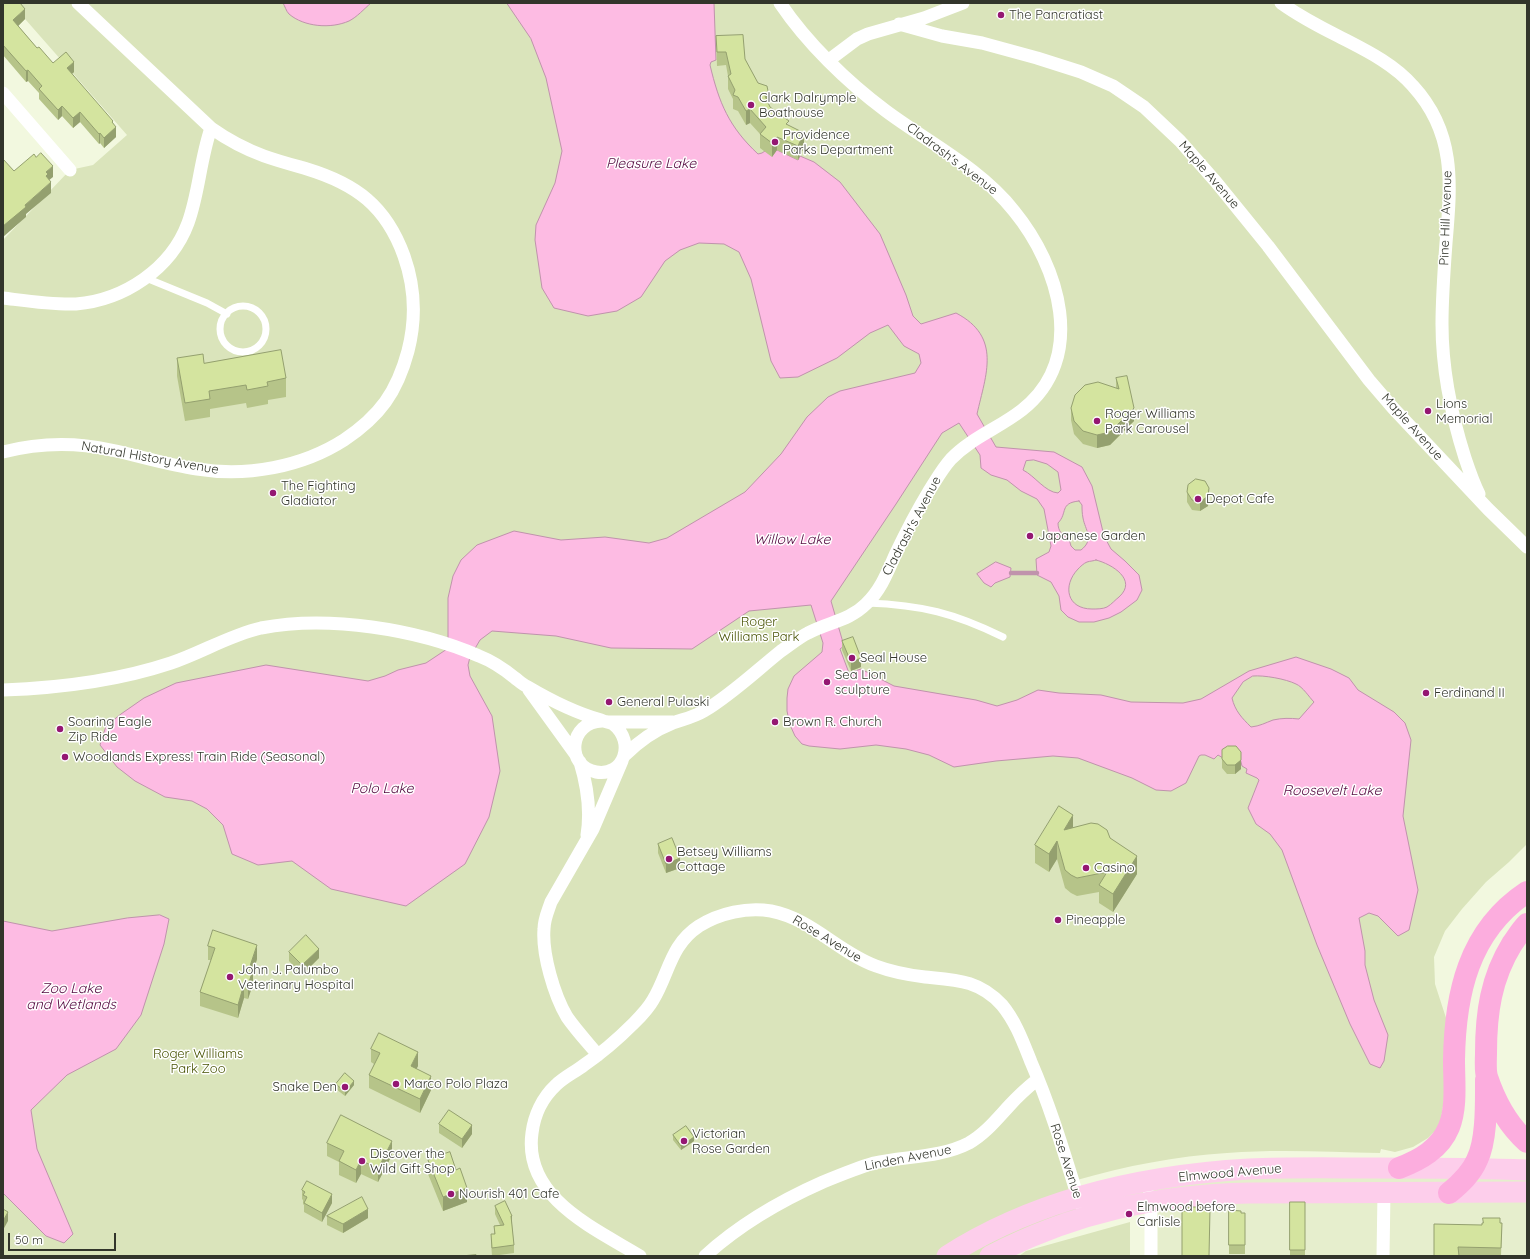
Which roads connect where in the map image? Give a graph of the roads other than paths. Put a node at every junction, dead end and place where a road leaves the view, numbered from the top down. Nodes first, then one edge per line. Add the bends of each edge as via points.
1 (78, 3) edge
2 (780, 3) edge
3 (963, 3) edge
4 (1281, 3) edge
5 (899, 24) junction
6 (829, 60) junction
7 (3, 93) edge
8 (211, 128) junction
9 (70, 170) dead end
10 (146, 278) junction
11 (3, 298) edge
12 (226, 314) junction
13 (3, 452) edge
14 (1488, 509) junction
15 (1527, 547) edge
16 (867, 603) junction
17 (1003, 638) dead end
18 (526, 687) junction
19 (3, 690) edge
20 (605, 721) junction
21 (675, 722) junction
22 (623, 758) junction
23 (578, 759) junction
24 (585, 844) junction
25 (1527, 892) edge
26 (1527, 924) edge
27 (598, 1055) junction
28 (1486, 1076) junction
29 (1038, 1079) junction
30 (1527, 1142) edge
31 (1399, 1168) junction
32 (1472, 1169) junction
33 (1527, 1170) edge
34 (1148, 1191) junction
35 (1527, 1192) edge
36 (1384, 1193) junction
37 (1448, 1193) junction
38 (1081, 1207) junction
39 (640, 1256) edge
40 (705, 1256) edge
41 (947, 1256) edge
42 (990, 1256) edge
43 (1151, 1256) edge
44 (1383, 1256) edge

1 - 8 street, Natural History Avenue
2 - 6 street, Cladrash's Avenue via 800,31
3 - 5 street via 924,18
4 - 14 street, Pine Hill Avenue via 1376,56 1403,75 1428,105 1440,128 1450,180 1442,325 1446,383 1470,476
5 - 6 street, Maple Avenue via 868,34
5 - 14 street, Maple Avenue via 1038,58 1081,72 1113,86 1144,107 1180,141 1216,182 1369,380
6 - 16 street, Cladrash's Avenue via 872,100 994,189 1014,211 1046,261 1056,290 1061,323 1059,348 1052,372 1043,388 1014,416 970,443 951,459 909,526 879,588
7 - 9 street
8 - 10 street via 188,224 170,255
8 - 13 street, Natural History Avenue via 258,154 343,183 370,201 390,225 408,267 412,286 413,316 406,360 388,401 362,427 326,450 307,459 269,468 211,471 111,450 72,445 32,446
10 - 11 street via 118,293 83,303 55,304
10 - 12 lane via 207,303
12 - 12 lane via 221,323 221,333 229,347 234,351 245,352 257,348 262,343 266,326 260,313 244,306
14 - 15 street
16 - 17 lane via 937,611 967,621
16 - 21 street, Cladrash's Avenue via 838,622 808,633 703,711
18 - 19 street via 480,656 436,640 353,625 316,624 275,626 248,632 172,662 130,674 73,684
18 - 20 street
18 - 23 street
20 - 21 street, Cladrash's Avenue
20 - 22 street via 618,728 624,738 626,750
20 - 23 street via 590,723 580,730 574,746
21 - 22 street, Cladrash's Avenue via 650,736
22 - 23 street via 614,768 600,772 591,770
22 - 24 street
23 - 24 street via 585,778 588,803 589,822
24 - 27 street via 547,912 544,938 550,974 558,998 568,1018
25 - 31 highway via 1510,905 1490,928 1474,954 1462,984 1455,1028 1454,1105 1449,1127 1432,1152
26 - 28 highway via 1503,960 1492,992 1486,1029
27 - 29 street, Rose Avenue via 646,1010 659,989 676,949 690,932 725,914 758,910 776,912 798,920 851,954 876,966 907,974 960,980 982,989 1000,1004 1012,1019
27 - 39 street, Rose Avenue via 554,1086 538,1111 532,1130 531,1148 538,1173 546,1188 565,1209
28 - 30 highway via 1502,1111
28 - 32 highway via 1482,1145
29 - 38 street, Rose Avenue
29 - 40 street, Linden Avenue via 970,1143 941,1153 873,1164 834,1178 770,1208
31 - 32 main road, Elmwood Avenue
31 - 34 main road, Elmwood Avenue via 1249,1169 1203,1173
32 - 33 main road, Elmwood Avenue
32 - 37 highway via 1463,1181
34 - 36 main road, Elmwood Avenue
34 - 38 main road, Elmwood Avenue
34 - 43 street
35 - 37 main road, Elmwood Avenue
36 - 37 main road, Elmwood Avenue
36 - 44 street
38 - 41 main road, Elmwood Avenue via 1020,1219
38 - 42 main road, Elmwood Avenue via 1034,1235

